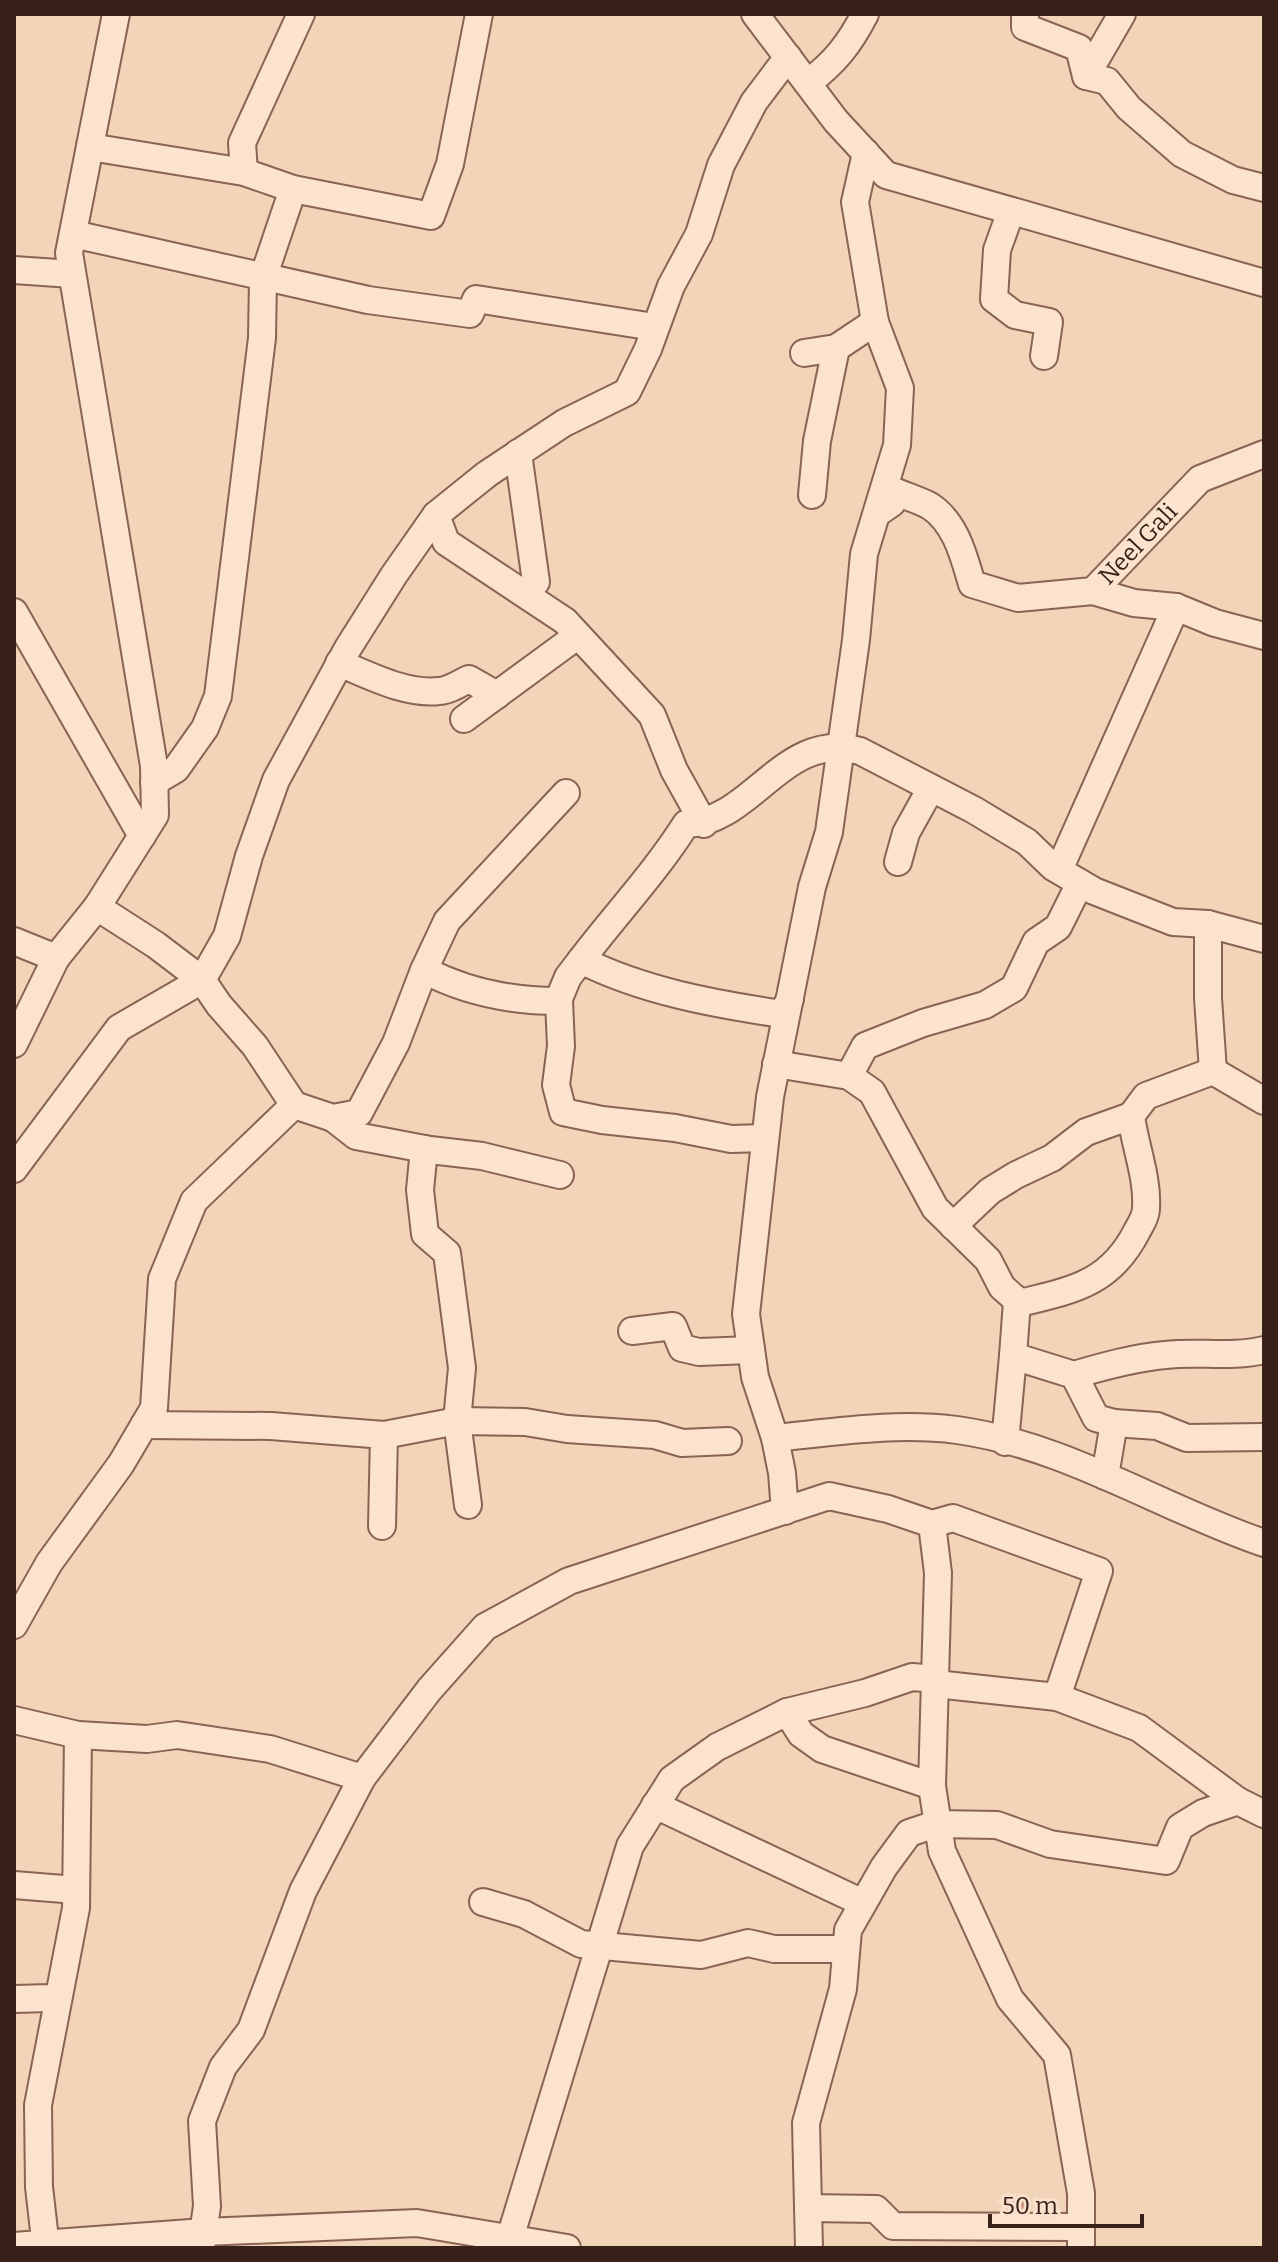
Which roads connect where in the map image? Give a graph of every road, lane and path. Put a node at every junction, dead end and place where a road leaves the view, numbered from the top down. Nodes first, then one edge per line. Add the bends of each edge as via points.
1 (116, 14) edge
2 (301, 14) edge
3 (479, 14) edge
4 (755, 14) edge
5 (865, 14) edge
6 (1025, 14) edge
7 (1122, 14) edge
8 (788, 57) junction
9 (1086, 76) junction
10 (808, 83) junction
11 (90, 147) junction
12 (866, 153) junction
13 (244, 172) junction
14 (1264, 188) edge
15 (293, 189) junction
16 (1011, 211) junction
17 (73, 234) junction
18 (14, 270) edge
19 (72, 274) junction
20 (263, 278) junction
21 (1264, 283) edge
22 (875, 322) junction
23 (654, 327) junction
24 (836, 348) junction
25 (804, 353) dead end
26 (1044, 356) dead end
27 (518, 453) junction
28 (1264, 454) edge
29 (812, 495) dead end
30 (876, 514) junction
31 (436, 515) junction
32 (536, 582) dead end
33 (1093, 591) junction
34 (1176, 607) junction
35 (14, 612) edge
36 (577, 636) junction
37 (1264, 636) edge
38 (339, 663) junction
39 (497, 695) junction
40 (464, 719) dead end
41 (841, 745) junction
42 (154, 782) junction
43 (931, 788) junction
44 (566, 793) dead end
45 (704, 824) junction
46 (142, 836) junction
47 (898, 862) dead end
48 (1069, 876) junction
49 (97, 907) junction
50 (1208, 924) junction
51 (1264, 939) edge
52 (14, 941) edge
53 (56, 958) junction
54 (581, 960) junction
55 (424, 970) junction
56 (202, 980) junction
57 (790, 999) junction
58 (559, 1001) junction
59 (18, 1028) edge
60 (776, 1064) junction
61 (1213, 1071) junction
62 (849, 1076) junction
63 (1264, 1101) edge
64 (294, 1105) junction
65 (1131, 1116) junction
66 (333, 1118) junction
67 (765, 1138) junction
68 (424, 1149) junction
69 (14, 1169) edge
70 (560, 1175) dead end
71 (953, 1226) junction
72 (1017, 1301) junction
73 (632, 1331) dead end
74 (751, 1350) junction
75 (1264, 1350) edge
76 (1013, 1356) junction
77 (1074, 1375) junction
78 (457, 1421) junction
79 (1114, 1423) junction
80 (144, 1425) junction
81 (384, 1435) junction
82 (1264, 1437) edge
83 (775, 1438) junction
84 (728, 1441) dead end
85 (1005, 1442) junction
86 (1105, 1476) junction
87 (468, 1505) dead end
88 (785, 1511) junction
89 (932, 1524) junction
90 (382, 1526) dead end
91 (1264, 1543) edge
92 (14, 1625) edge
93 (936, 1679) junction
94 (1057, 1697) junction
95 (787, 1712) junction
96 (14, 1720) edge
97 (78, 1735) junction
98 (362, 1778) junction
99 (932, 1786) junction
100 (1238, 1801) junction
101 (655, 1805) junction
102 (1264, 1814) edge
103 (936, 1824) junction
104 (14, 1885) edge
105 (76, 1890) junction
106 (483, 1902) dead end
107 (863, 1903) junction
108 (599, 1946) junction
109 (846, 1949) junction
110 (59, 1995) junction
111 (14, 1999) edge
112 (27, 2185) edge
113 (808, 2208) junction
114 (1081, 2237) edge
115 (203, 2240) edge
116 (522, 2243) edge
117 (14, 2246) edge
118 (46, 2246) edge
119 (567, 2248) edge
120 (809, 2248) edge

1 - 11 street
2 - 13 street via 242,143
3 - 15 street via 450,164 431,216
4 - 8 street
5 - 10 street via 833,64
6 - 9 street via 1025,27 1079,48
7 - 9 street
8 - 10 street
8 - 23 street via 754,102 721,165 699,234
9 - 14 street via 1107,81 1129,108 1182,154 1233,180
10 - 12 street
11 - 13 street
11 - 17 street
12 - 16 street via 886,175
12 - 22 street via 855,202
13 - 15 street
15 - 20 street
16 - 21 street
16 - 26 street via 997,250 994,299 1015,315 1049,322
17 - 19 street
17 - 20 street
18 - 19 street
19 - 42 street
20 - 23 street via 470,314 476,299
20 - 42 street via 262,338 218,696 205,728 176,769
22 - 24 street
22 - 30 street via 900,388 897,445
23 - 27 street via 627,392
24 - 25 street
24 - 29 street
27 - 31 street
27 - 32 street
28 - 33 street, Neel Gali via 1200,479
30 - 33 street, Neel Gali via 892,503 894,491 930,507 961,545 972,584 1018,598
30 - 41 street via 864,554
31 - 36 street via 446,542 565,621
31 - 38 street
33 - 34 street via 1134,603
34 - 37 street
34 - 48 street
35 - 46 street
36 - 39 street
36 - 45 street via 652,715
38 - 39 street via 410,688 441,692 469,679
38 - 56 street via 276,780 227,936
39 - 40 street
41 - 43 street
41 - 45 street via 792,760
41 - 57 street via 829,832 812,887
42 - 46 street via 155,815
43 - 47 street via 906,833
43 - 48 street via 1027,842
44 - 55 street via 447,921
45 - 54 street via 686,824 661,863
46 - 49 street
48 - 50 street via 1134,909 1173,922
48 - 62 street via 1058,927 1036,942 1014,988 985,1005 865,1046
49 - 53 street
49 - 56 street
50 - 51 street
50 - 61 street
52 - 53 street
53 - 59 street
54 - 57 street via 610,975 751,1009 782,1014
54 - 58 street
55 - 58 street via 452,985 508,998
55 - 66 street via 396,1043 359,1113
56 - 64 street
56 - 69 street via 119,1028
57 - 60 street
58 - 67 street via 556,1085 563,1112 731,1139
60 - 62 street
60 - 67 street
61 - 63 street
61 - 65 street via 1146,1096
62 - 71 street via 872,1092 935,1208
64 - 66 street
64 - 80 street via 194,1201 162,1279 154,1408
65 - 71 street via 1086,1132 1052,1158 990,1191
65 - 72 street via 1146,1213 1129,1246 1106,1271 1078,1289
66 - 68 street via 356,1136
67 - 74 street via 746,1314
68 - 70 street via 482,1156
68 - 78 street via 420,1190 425,1234 447,1253 462,1368
71 - 72 street via 988,1260 1002,1287
72 - 76 street
73 - 74 street via 673,1326 682,1348
74 - 83 street
75 - 77 street via 1153,1356
76 - 77 street
76 - 85 street
77 - 79 street via 1096,1418
78 - 81 street
78 - 84 street via 525,1422 655,1435 682,1443
78 - 87 street
79 - 82 street via 1157,1426 1187,1438
79 - 86 street
80 - 81 street via 271,1426
80 - 92 street via 49,1563
81 - 90 street
83 - 85 street via 905,1426 958,1430
83 - 88 street
85 - 86 street via 1058,1455
86 - 91 street
88 - 89 street via 829,1496
88 - 98 street via 569,1581 485,1627
89 - 93 street via 938,1573
89 - 94 street via 953,1518 1099,1571
93 - 94 street via 936,1684
93 - 95 street via 912,1677
93 - 99 street
94 - 100 street via 1139,1728
95 - 99 street via 801,1734 822,1749
95 - 101 street via 694,1763 672,1779
96 - 97 street
97 - 98 street via 177,1735 270,1749
97 - 105 street
98 - 115 street via 303,1891 251,2030 223,2067 202,2121 207,2206
99 - 103 street
100 - 102 street
100 - 103 street via 1180,1827 1166,1861 1050,1844 997,1825
101 - 107 street
101 - 108 street via 630,1846
103 - 107 street via 909,1833
103 - 114 street via 942,1851 1010,1999 1057,2055 1081,2193
104 - 105 street
105 - 110 street
106 - 108 street via 524,1914 581,1944
107 - 109 street via 848,1930
108 - 109 street via 701,1955 748,1943 774,1949
108 - 116 street
109 - 113 street via 843,1989 806,2123
110 - 111 street
110 - 112 street
112 - 118 street
113 - 114 street via 876,2209 893,2226
113 - 120 street
115 - 116 street via 417,2223
115 - 118 street
116 - 119 street
117 - 118 street

